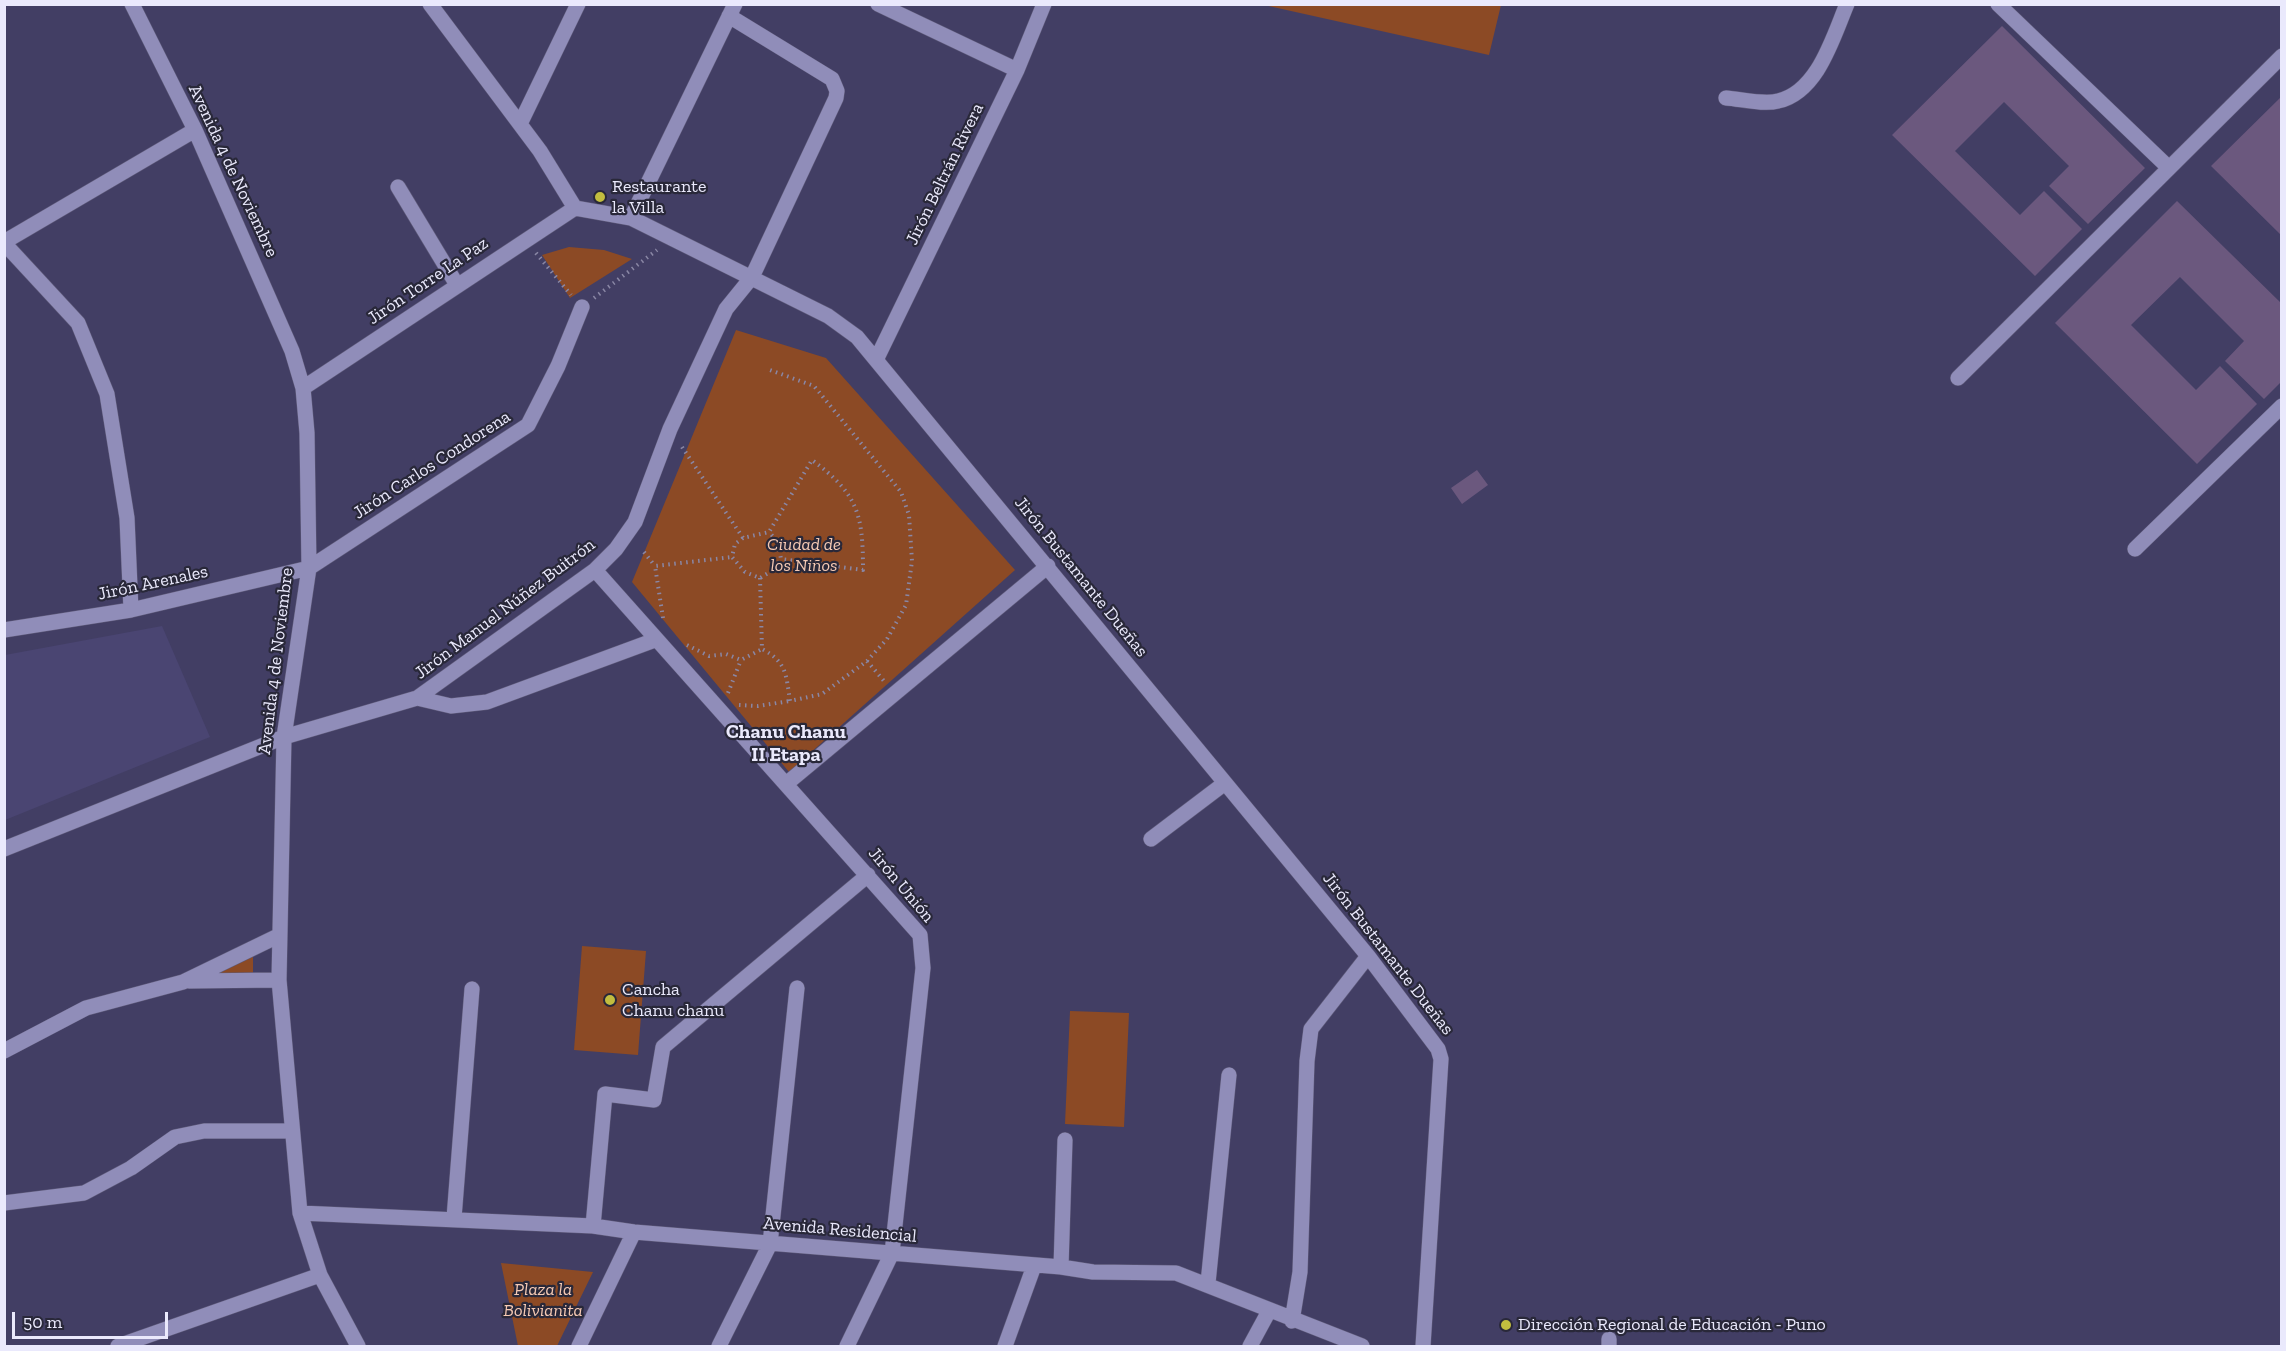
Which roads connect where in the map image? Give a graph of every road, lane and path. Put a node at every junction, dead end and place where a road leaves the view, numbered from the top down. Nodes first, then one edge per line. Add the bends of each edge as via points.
1 (132, 4) edge
2 (430, 4) edge
3 (578, 4) edge
4 (878, 4) edge
5 (1044, 4) edge
6 (1847, 4) edge
7 (1998, 4) edge
8 (899, 8) edge
9 (732, 10) edge
10 (2282, 56) edge
11 (1017, 70) junction
12 (1726, 98) dead end
13 (520, 124) junction
14 (195, 130) junction
15 (2169, 168) junction
16 (398, 187) dead end
17 (576, 208) junction
18 (632, 218) junction
19 (672, 238) junction
20 (525, 239) junction
21 (4, 243) edge
22 (752, 277) junction
23 (457, 285) junction
24 (582, 307) junction
25 (877, 358) junction
26 (770, 370) dead end
27 (1958, 378) dead end
28 (303, 388) junction
29 (2282, 406) edge
30 (670, 429) junction
31 (769, 532) junction
32 (743, 538) junction
33 (2135, 549) dead end
34 (645, 552) dead end
35 (732, 557) junction
36 (781, 559) junction
37 (655, 566) junction
38 (1048, 566) junction
39 (309, 568) junction
40 (595, 570) junction
41 (760, 578) junction
42 (132, 610) junction
43 (664, 625) dead end
44 (4, 630) edge
45 (655, 640) junction
46 (682, 642) dead end
47 (762, 649) junction
48 (741, 660) junction
49 (867, 661) junction
50 (887, 685) dead end
51 (727, 696) dead end
52 (417, 698) junction
53 (790, 701) junction
54 (737, 705) dead end
55 (284, 737) junction
56 (1226, 783) junction
57 (786, 784) junction
58 (1151, 839) dead end
59 (4, 849) edge
60 (868, 875) junction
61 (278, 936) junction
62 (1368, 956) junction
63 (279, 980) junction
64 (183, 981) junction
65 (797, 988) dead end
66 (472, 989) dead end
67 (4, 1051) edge
68 (1229, 1075) dead end
69 (291, 1131) junction
70 (1065, 1140) dead end
71 (4, 1203) edge
72 (300, 1213) junction
73 (454, 1218) junction
74 (593, 1226) junction
75 (634, 1232) junction
76 (770, 1244) junction
77 (892, 1253) junction
78 (1034, 1266) junction
79 (1061, 1267) junction
80 (320, 1275) junction
81 (1208, 1283) junction
82 (1269, 1311) junction
83 (1292, 1321) junction
84 (117, 1347) edge
85 (358, 1347) edge
86 (579, 1347) edge
87 (719, 1347) edge
88 (847, 1347) edge
89 (1005, 1347) edge
90 (1250, 1347) edge
91 (1362, 1347) edge
92 (1423, 1347) edge

1 - 14 street, Avenida 4 de Noviembre
2 - 13 street
3 - 13 street
4 - 8 street
5 - 11 street, Jirón Beltrán Rivera
6 - 12 street via 1821,64 1803,88 1778,102
7 - 15 street
8 - 11 street
9 - 18 street
9 - 22 street, Jirón Manuel Núñez Buitrón via 832,80 837,90
10 - 15 street
11 - 25 street, Jirón Beltrán Rivera
13 - 17 street
14 - 21 street
14 - 28 street, Avenida 4 de Noviembre via 292,351
15 - 27 street
16 - 23 street
17 - 18 street, Jirón Bustamante Dueñas
17 - 20 street, Jirón Torre La Paz
18 - 19 street, Jirón Bustamante Dueñas
19 - 22 street, Jirón Bustamante Dueñas
19 - 24 path
20 - 23 street, Jirón Torre La Paz
20 - 24 path
21 - 42 street via 78,323 107,394 127,518
22 - 25 street, Jirón Bustamante Dueñas via 828,316
22 - 30 street, Jirón Manuel Núñez Buitrón via 726,309
23 - 28 street, Jirón Torre La Paz
24 - 39 street, Jirón Carlos Condorena via 528,425
25 - 38 street, Jirón Bustamante Dueñas
26 - 49 path via 814,386 901,492 909,515 912,561 906,605 887,639
28 - 39 street, Avenida 4 de Noviembre
29 - 33 street
30 - 32 path
30 - 40 street, Jirón Manuel Núñez Buitrón via 635,522
31 - 32 path
31 - 36 path via 778,542
31 - 36 path via 812,460 853,499 863,530 863,570
32 - 35 path via 735,544
34 - 37 path
35 - 37 path
35 - 41 path via 745,572
36 - 41 path via 775,569
37 - 43 path
38 - 56 street, Jirón Bustamante Dueñas
38 - 57 street
39 - 42 street, Jirón Arenales
39 - 55 street, Avenida 4 de Noviembre
40 - 45 street, Jirón Unión
40 - 52 street, Jirón Manuel Núñez Buitrón
41 - 47 path
42 - 44 street, Jirón Arenales
45 - 52 street via 487,702 451,705
45 - 57 street, Jirón Unión
46 - 48 path via 709,656 726,654
47 - 48 path
47 - 53 path via 777,657 785,673
48 - 51 path
49 - 50 path
49 - 53 path via 822,694
52 - 55 street, Jirón Manuel Núñez Buitrón
53 - 54 path
55 - 59 street, Jirón Manuel Núñez Buitrón
55 - 61 street, Avenida 4 de Noviembre
56 - 58 street
56 - 62 street, Jirón Bustamante Dueñas
57 - 60 street, Jirón Unión
60 - 74 street via 663,1047 654,1100 605,1094
60 - 77 street, Jirón Unión via 920,935 924,951
61 - 63 street, Avenida 4 de Noviembre
61 - 64 street
62 - 83 street via 1311,1029 1300,1272
62 - 92 street, Jirón Bustamante Dueñas via 1438,1049 1441,1059
63 - 64 street
63 - 69 street, Avenida 4 de Noviembre
64 - 67 street via 86,1008
65 - 76 street
66 - 73 street
68 - 81 street
69 - 71 street via 204,1131 175,1137 131,1168 84,1193
69 - 72 street, Avenida 4 de Noviembre
70 - 79 street
72 - 73 street, Avenida Residencial
72 - 80 street, Avenida 4 de Noviembre
73 - 74 street, Avenida Residencial
74 - 75 street, Avenida Residencial
75 - 76 street, Avenida Residencial
75 - 86 street
76 - 77 street, Avenida Residencial
76 - 87 street
77 - 78 street, Avenida Residencial
77 - 88 street, Jirón Unión
78 - 79 street, Avenida Residencial
78 - 89 street
79 - 81 street, Avenida Residencial via 1093,1272 1176,1273
80 - 84 street
80 - 85 street, Avenida 4 de Noviembre
81 - 82 street, Avenida Residencial
82 - 83 street, Avenida Residencial
82 - 90 street
83 - 91 street, Avenida Residencial

